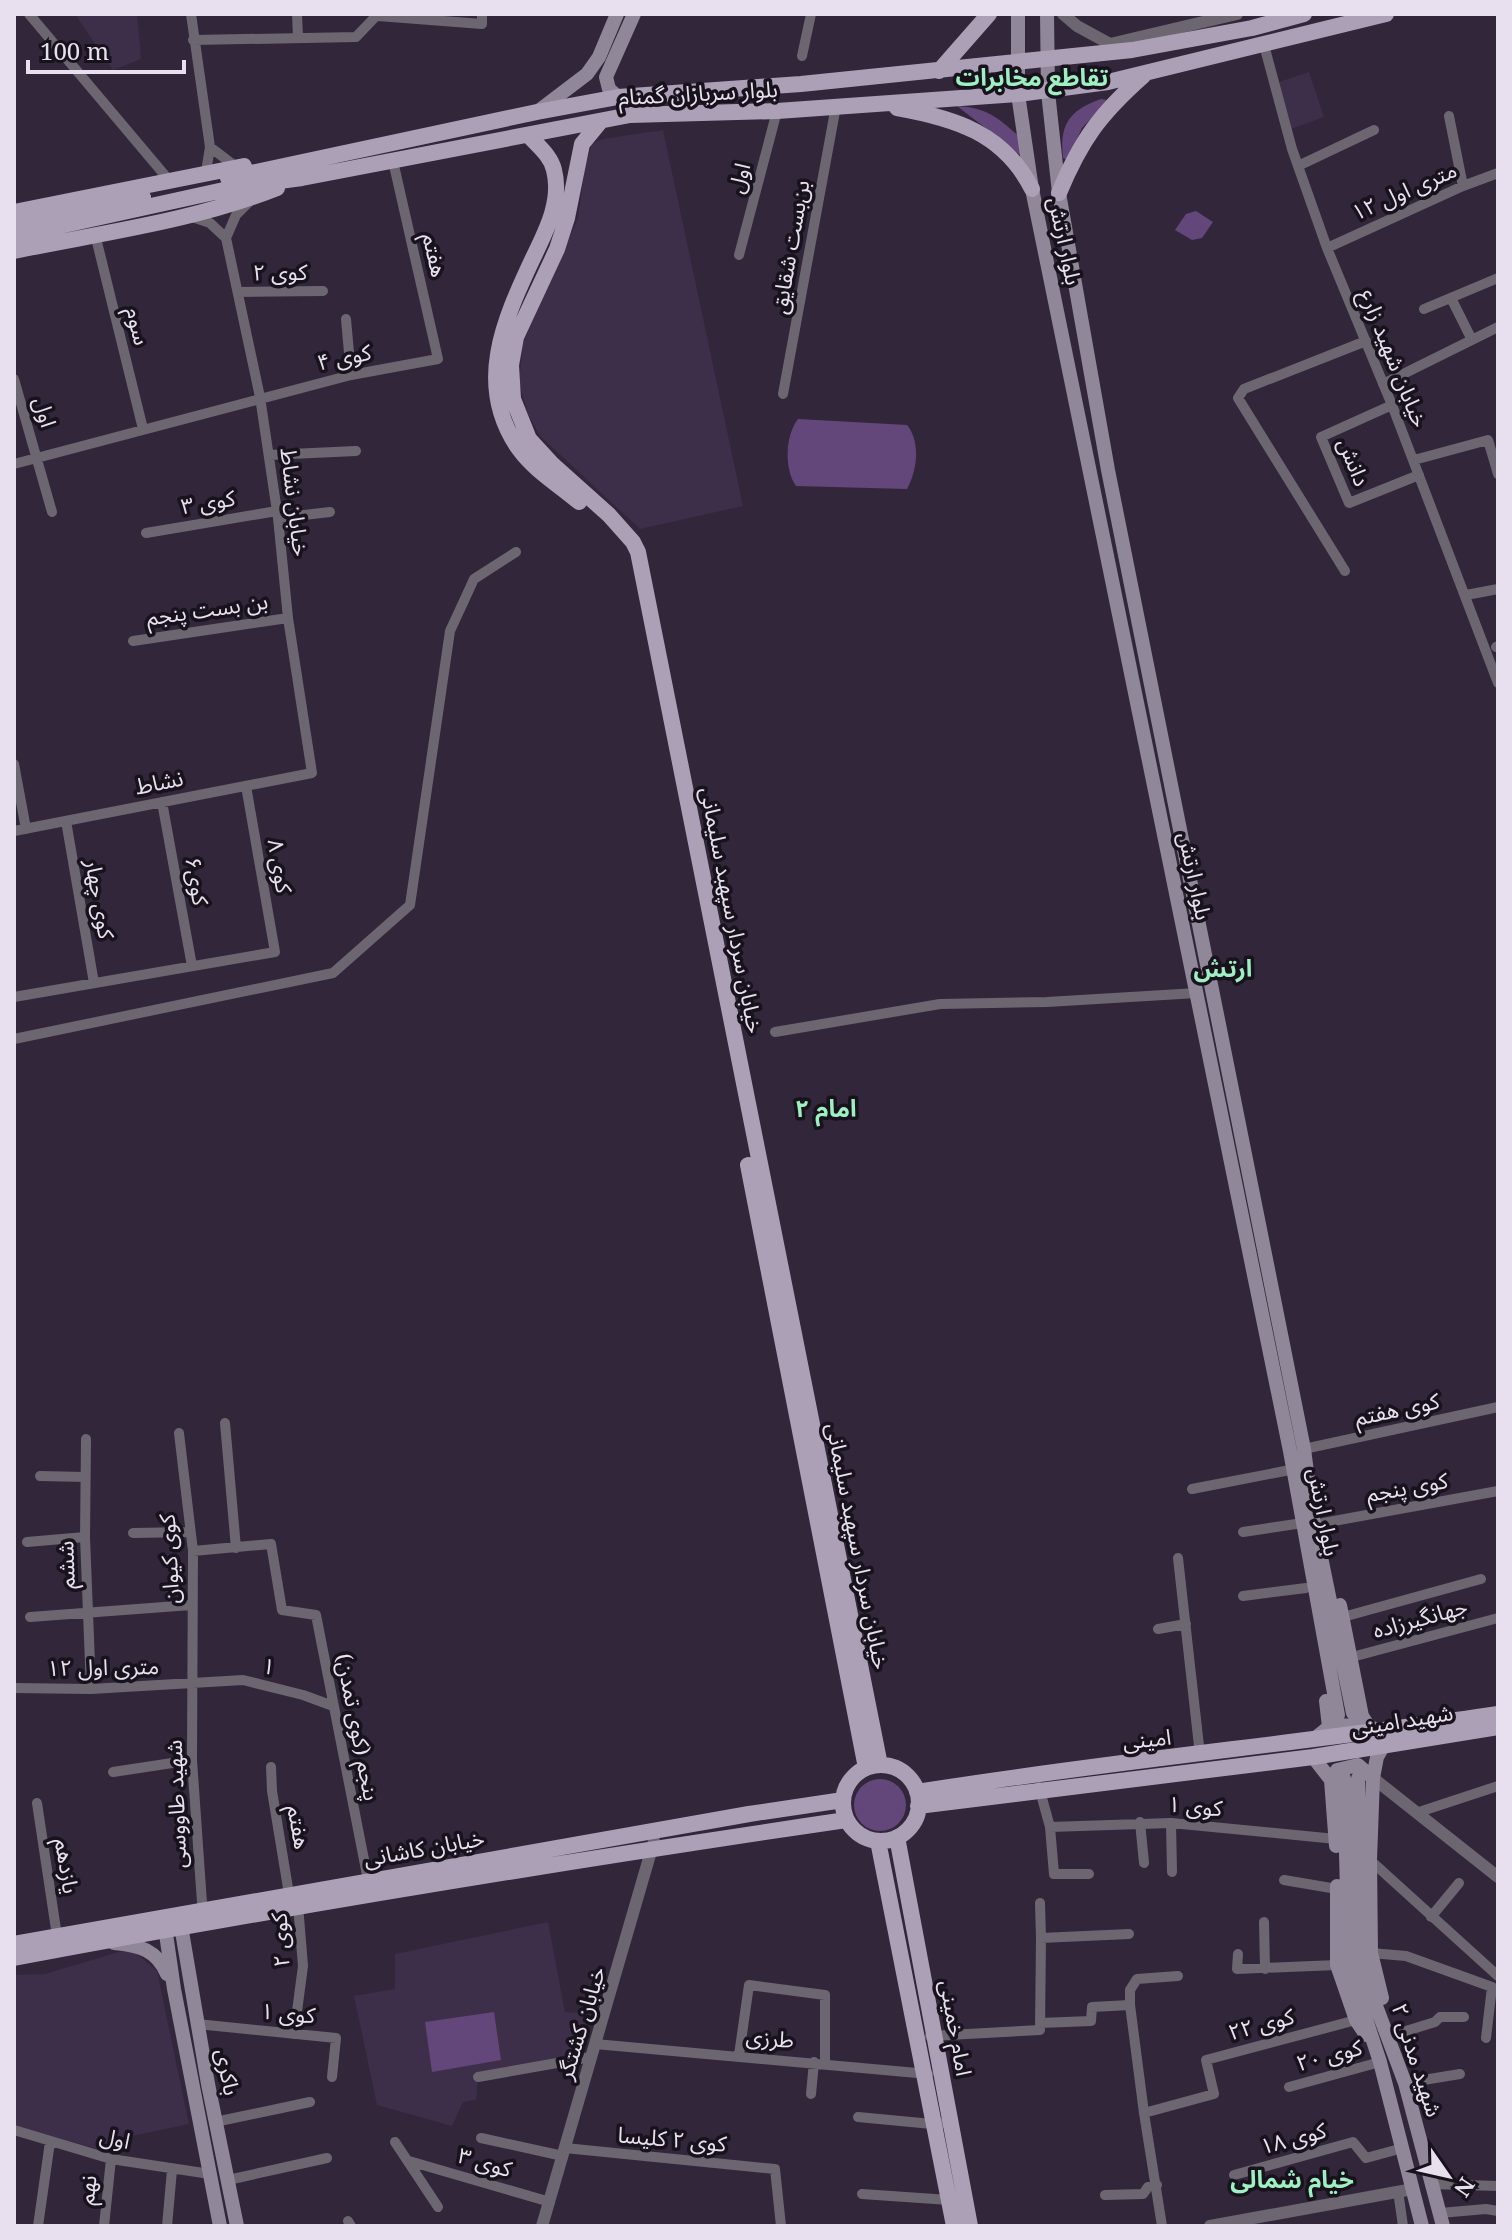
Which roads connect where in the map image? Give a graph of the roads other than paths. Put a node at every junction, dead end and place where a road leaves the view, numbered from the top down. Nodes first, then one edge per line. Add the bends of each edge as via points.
1 (29, 14) edge
2 (191, 14) edge
3 (297, 14) edge
4 (482, 14) edge
5 (617, 14) edge
6 (634, 14) edge
7 (811, 14) edge
8 (989, 14) edge
9 (1018, 14) edge
10 (1047, 14) edge
11 (1063, 14) edge
12 (1237, 14) edge
13 (1304, 14) edge
14 (1386, 14) edge
15 (378, 15) edge
16 (1248, 21) edge
17 (298, 38) junction
18 (193, 40) junction
19 (1110, 44) junction
20 (1264, 45) junction
21 (1132, 50) junction
22 (802, 56) dead end
23 (1046, 61) junction
24 (1016, 62) junction
25 (939, 71) junction
26 (1143, 75) junction
27 (1048, 92) junction
28 (1018, 94) junction
29 (618, 97) junction
30 (868, 104) junction
31 (836, 106) junction
32 (777, 111) junction
33 (537, 112) junction
34 (1449, 116) dead end
35 (600, 122) junction
36 (1374, 130) dead end
37 (529, 136) junction
38 (210, 147) junction
39 (393, 161) junction
40 (235, 166) junction
41 (1298, 166) junction
42 (299, 170) junction
43 (206, 172) junction
44 (1498, 173) edge
45 (168, 179) junction
46 (1463, 186) junction
47 (1032, 189) junction
48 (1059, 193) junction
49 (253, 197) junction
50 (14, 212) edge
51 (186, 214) junction
52 (14, 224) edge
53 (95, 234) junction
54 (14, 236) edge
55 (226, 238) junction
56 (1327, 248) junction
57 (14, 251) edge
58 (739, 255) dead end
59 (1498, 278) edge
60 (323, 291) dead end
61 (238, 292) junction
62 (1451, 298) junction
63 (1424, 309) dead end
64 (346, 319) dead end
65 (1498, 327) edge
66 (1472, 340) junction
67 (1366, 341) junction
68 (438, 359) joint
69 (1091, 368) junction
70 (1071, 371) junction
71 (351, 375) junction
72 (14, 379) edge
73 (1383, 384) junction
74 (783, 394) dead end
75 (260, 397) junction
76 (1392, 405) junction
77 (143, 429) junction
78 (356, 451) dead end
79 (269, 455) junction
80 (39, 458) junction
81 (1414, 460) junction
82 (14, 464) edge
83 (1108, 470) junction
84 (1090, 473) junction
85 (1498, 474) edge
86 (1419, 475) junction
87 (52, 512) dead end
88 (330, 512) dead end
89 (277, 515) junction
90 (146, 533) dead end
91 (516, 552) dead end
92 (1345, 571) dead end
93 (1498, 589) edge
94 (1466, 595) junction
95 (288, 618) junction
96 (133, 641) dead end
97 (1498, 683) edge
98 (14, 764) edge
99 (312, 773) joint
100 (16, 782) edge
101 (246, 786) junction
102 (162, 802) junction
103 (66, 821) junction
104 (20, 830) edge
105 (192, 966) junction
106 (94, 983) junction
107 (1214, 990) junction
108 (1197, 993) junction
109 (14, 997) edge
110 (775, 1032) dead end
111 (14, 1039) edge
112 (1498, 1407) edge
113 (225, 1423) dead end
114 (179, 1433) dead end
115 (86, 1439) dead end
116 (1297, 1450) junction
117 (1290, 1470) junction
118 (40, 1476) dead end
119 (85, 1477) junction
120 (1192, 1489) dead end
121 (1498, 1491) edge
122 (1323, 1523) junction
123 (1296, 1524) junction
124 (190, 1532) junction
125 (1243, 1532) dead end
126 (133, 1533) dead end
127 (85, 1537) junction
128 (27, 1542) dead end
129 (236, 1548) junction
130 (193, 1551) junction
131 (1178, 1558) dead end
132 (1481, 1579) dead end
133 (1306, 1588) junction
134 (1243, 1596) dead end
135 (191, 1605) junction
136 (88, 1611) junction
137 (30, 1617) dead end
138 (1343, 1617) junction
139 (1498, 1618) edge
140 (1186, 1624) junction
141 (1158, 1629) dead end
142 (1352, 1657) junction
143 (193, 1684) junction
144 (14, 1688) edge
145 (91, 1689) junction
146 (333, 1706) junction
147 (1498, 1714) edge
148 (1345, 1715) junction
149 (1498, 1727) edge
150 (1383, 1738) junction
151 (1312, 1749) junction
152 (1200, 1755) junction
153 (192, 1760) junction
154 (271, 1767) dead end
155 (873, 1767) junction
156 (113, 1772) dead end
157 (1037, 1773) junction
158 (1344, 1778) junction
159 (1373, 1778) junction
160 (1498, 1786) edge
161 (1040, 1792) junction
162 (918, 1799) junction
163 (843, 1800) junction
164 (37, 1803) dead end
165 (1419, 1812) junction
166 (846, 1820) junction
167 (1140, 1822) junction
168 (1171, 1823) junction
169 (1050, 1827) junction
170 (654, 1830) junction
171 (897, 1837) junction
172 (1336, 1839) junction
173 (878, 1841) junction
174 (654, 1848) junction
175 (1370, 1860) junction
176 (1144, 1863) dead end
177 (1172, 1872) dead end
178 (1089, 1874) dead end
179 (1498, 1877) edge
180 (368, 1880) junction
181 (1284, 1880) dead end
182 (1459, 1883) dead end
183 (1337, 1889) junction
184 (295, 1898) junction
185 (1040, 1903) dead end
186 (202, 1916) junction
187 (1431, 1917) junction
188 (172, 1921) junction
189 (1264, 1922) dead end
190 (1129, 1934) dead end
191 (57, 1936) junction
192 (1041, 1938) junction
193 (98, 1942) junction
194 (14, 1944) edge
195 (1238, 1954) dead end
196 (1354, 1957) junction
197 (14, 1958) edge
198 (1265, 1969) junction
199 (1178, 1976) dead end
200 (1498, 1976) edge
201 (174, 1989) junction
202 (1130, 2005) junction
203 (1464, 2017) dead end
204 (1356, 2020) junction
205 (197, 2024) junction
206 (1040, 2027) junction
207 (294, 2034) junction
208 (936, 2036) junction
209 (916, 2037) junction
210 (1486, 2038) dead end
211 (595, 2044) junction
212 (1385, 2048) junction
213 (739, 2055) junction
214 (591, 2057) junction
215 (819, 2062) junction
216 (922, 2073) junction
217 (1460, 2074) dead end
218 (332, 2077) dead end
219 (478, 2077) dead end
220 (942, 2077) junction
221 (1405, 2083) junction
222 (200, 2086) junction
223 (1289, 2087) dead end
224 (811, 2094) dead end
225 (310, 2102) dead end
226 (1144, 2113) junction
227 (858, 2117) dead end
228 (215, 2122) junction
229 (950, 2123) junction
230 (932, 2124) junction
231 (14, 2130) edge
232 (481, 2138) dead end
233 (50, 2142) junction
234 (395, 2142) dead end
235 (1403, 2148) junction
236 (564, 2152) junction
237 (327, 2158) dead end
238 (111, 2159) junction
239 (409, 2161) junction
240 (172, 2170) junction
241 (210, 2174) junction
242 (1234, 2175) dead end
243 (228, 2180) junction
244 (1430, 2184) junction
245 (1157, 2185) junction
246 (1498, 2186) edge
247 (1406, 2190) junction
248 (862, 2194) dead end
249 (1105, 2195) dead end
250 (949, 2200) junction
251 (550, 2202) junction
252 (438, 2207) dead end
253 (1498, 2211) edge
254 (1441, 2220) edge
255 (1240, 2223) edge
256 (38, 2226) edge
257 (104, 2226) edge
258 (167, 2226) edge
259 (220, 2226) edge
260 (237, 2226) edge
261 (542, 2226) edge
262 (781, 2226) edge
263 (954, 2226) edge
264 (970, 2226) edge
265 (1162, 2226) edge
266 (1210, 2226) edge
267 (1403, 2226) edge
268 (1422, 2226) edge

1 - 45 street
2 - 18 street
3 - 17 street
4 - 15 street via 482,24
5 - 33 main road via 587,74
6 - 29 main road via 606,77
7 - 22 street
8 - 25 main road
9 - 24 main road, بلوار ارتش
10 - 23 main road, بلوار ارتش
11 - 19 street
12 - 19 street
13 - 16 main road, بلوار سربازان گمنام
14 - 20 main road, بلوار سربازان گمنام
15 - 17 street via 356,37
16 - 21 main road, بلوار سربازان گمنام
17 - 18 street
18 - 38 street
19 - 21 street
20 - 26 main road, بلوار سربازان گمنام
20 - 41 street, خیابان شهید زارع
21 - 23 main road, بلوار سربازان گمنام
23 - 24 main road, بلوار سربازان گمنام
23 - 27 main road, بلوار ارتش
24 - 25 main road, بلوار سربازان گمنام
24 - 28 main road, بلوار ارتش
25 - 29 main road, بلوار سربازان گمنام
26 - 27 main road, بلوار سربازان گمنام
26 - 48 main road via 1089,132
27 - 28 main road, بلوار سربازان گمنام
27 - 48 main road, بلوار ارتش
28 - 30 main road, بلوار سربازان گمنام
28 - 47 main road, بلوار ارتش
29 - 33 main road, بلوار سربازان گمنام
30 - 31 main road, بلوار سربازان گمنام
30 - 47 main road via 949,118 965,126 1011,158
31 - 32 main road, بلوار سربازان گمنام
31 - 74 street, بن‌بست شقایق
32 - 35 main road, بلوار سربازان گمنام via 630,115
32 - 58 street, اول
33 - 42 main road, بلوار سربازان گمنام
34 - 46 street
35 - 37 main road, بلوار سربازان گمنام
35 - 155 main road, خیابان سردار سپهبد سلیمانی via 582,144 560,239 516,337 513,399 529,439 609,515 638,552
36 - 41 street
37 - 39 main road, بلوار سربازان گمنام
37 - 155 main road, خیابان سردار سپهبد سلیمانی via 548,156 555,193 550,223 501,333 495,360 500,412 521,452 615,535 628,555
38 - 40 street
38 - 43 street
39 - 42 main road, بلوار سربازان گمنام
39 - 68 street, هفتم
40 - 42 main road
40 - 43 main road
41 - 56 street, خیابان شهید زارع
42 - 49 main road
42 - 52 main road, بلوار سربازان گمنام
42 - 54 main road, بلوار سربازان گمنام
43 - 45 main road
44 - 46 street, ۱۲ متری اول
45 - 50 main road
46 - 56 street, ۱۲ متری اول
47 - 70 main road, بلوار ارتش
48 - 69 main road, بلوار ارتش
49 - 51 main road
49 - 55 street via 236,215
51 - 53 main road
51 - 55 street via 210,223
53 - 57 main road
53 - 77 street, سوم
55 - 61 street, خیابان نشاط
56 - 67 street, خیابان شهید زارع
59 - 62 street
60 - 61 street, کوی ۲
61 - 75 street, خیابان نشاط
62 - 63 street
62 - 66 street
64 - 71 street
65 - 66 street
66 - 73 street
67 - 73 street, خیابان شهید زارع
67 - 92 street via 1244,389 1238,398
68 - 71 street, کوی ۴
69 - 70 main road
69 - 83 main road, بلوار ارتش
70 - 84 main road, بلوار ارتش
71 - 75 street, کوی ۴
72 - 80 street, اول
73 - 76 street, خیابان شهید زارع
75 - 77 street, کوی ۴
75 - 79 street, خیابان نشاط
76 - 81 street, خیابان شهید زارع
76 - 86 street, دانش via 1321,437 1349,503
77 - 80 street, کوی ۴
78 - 79 street
79 - 89 street, خیابان نشاط
80 - 82 street, کوی ۴
80 - 87 street, اول
81 - 85 street via 1488,440
81 - 86 street, خیابان شهید زارع
83 - 84 main road
83 - 107 main road, بلوار ارتش
84 - 108 main road, بلوار ارتش
86 - 94 street, خیابان شهید زارع
88 - 89 street
89 - 90 street, کوی ۳
89 - 95 street, خیابان نشاط
91 - 111 street via 474,579 450,631 410,905 333,973
93 - 94 street
94 - 97 street, خیابان شهید زارع
95 - 96 street, بن بست پنجم
95 - 99 street, خیابان نشاط
98 - 100 street
99 - 101 street, نشاط
100 - 104 street
101 - 102 street, نشاط
101 - 105 street, کوی ۸ via 275,952
102 - 103 street, نشاط
102 - 105 street, کوی۶
103 - 104 street, نشاط
103 - 106 street, کوی چهار
105 - 106 street
106 - 109 street
107 - 108 main road
107 - 116 main road, بلوار ارتش
108 - 110 street via 940,1004
108 - 116 main road, بلوار ارتش
112 - 116 street, کوی هفتم
113 - 129 street
114 - 124 street, کوی کیوان
115 - 119 street, ششم
116 - 117 main road
116 - 122 main road
116 - 148 main road, بلوار ارتش
117 - 120 street
117 - 123 main road
118 - 119 street
119 - 127 street, ششم
121 - 122 street, کوی پنجم
122 - 138 main road
123 - 125 street
123 - 133 main road
124 - 126 street
124 - 130 street, کوی کیوان
127 - 128 street
127 - 136 street, ششم
129 - 130 street
129 - 146 street, پنجم (کوی تمدن) via 271,1544 282,1610 316,1615
130 - 135 street, کوی کیوان
131 - 140 street
132 - 138 street
133 - 134 street
133 - 148 main road
135 - 136 street
135 - 143 street, کوی کیوان
136 - 137 street
136 - 145 street, ششم
138 - 142 main road
139 - 142 street, جهانگیرزاده
140 - 141 street
140 - 152 street
142 - 148 main road
143 - 145 street, ۱۲ متری اول
143 - 146 street, ۱ via 243,1680
143 - 153 street, شهید طاووسی
144 - 145 street, ۱۲ متری اول
146 - 180 street, پنجم (کوی تمدن)
147 - 150 main road, شهید امینی
148 - 150 main road
148 - 151 main road
149 - 150 main road, شهید امینی
150 - 151 main road, امینی
150 - 159 main road
151 - 152 main road, امینی
151 - 158 main road
151 - 161 main road, امینی
152 - 157 main road, امینی
153 - 156 street
153 - 186 street, شهید طاووسی
154 - 184 street, هفتم
155 - 162 main road via 900,1771
155 - 163 main road via 848,1784
157 - 161 street
157 - 162 main road, امینی
158 - 159 main road via 1337,1770 1350,1765 1363,1767
158 - 172 main road
158 - 196 main road
159 - 165 street
159 - 175 main road
160 - 165 street
161 - 162 main road, امینی
161 - 169 street
162 - 171 main road via 912,1825
163 - 166 main road
163 - 170 main road, خیابان کاشانی
164 - 191 street, یازدهم
165 - 179 street
166 - 173 main road via 859,1834
166 - 174 main road
167 - 168 street, کوی ۱
167 - 169 street, کوی ۱
167 - 176 street
168 - 172 street, کوی ۱
168 - 177 street
169 - 178 street via 1054,1874
170 - 174 street, خیابان کشتگر
170 - 180 main road, خیابان کاشانی
171 - 173 main road
171 - 208 main road, امام خمینی
172 - 183 main road
173 - 209 main road, امام خمینی
174 - 184 main road
174 - 211 street, خیابان کشتگر
175 - 187 street
175 - 196 main road
180 - 184 main road, خیابان کاشانی
181 - 183 street
182 - 187 street
183 - 196 main road
184 - 186 main road, خیابان کاشانی
184 - 207 street, کوی ۲ via 303,1966
185 - 192 street
186 - 188 main road, خیابان کاشانی
187 - 200 street
188 - 191 main road, خیابان کاشانی
188 - 193 main road, خیابان کاشانی
188 - 201 main road, باکری
188 - 205 main road, باکری
189 - 198 street
190 - 192 street
191 - 194 main road, خیابان کاشانی
192 - 206 street
193 - 197 main road, خیابان کاشانی
193 - 201 main road via 150,1951 161,1960
195 - 198 street via 1237,1969
196 - 198 street
196 - 204 main road
196 - 210 street via 1406,1956 1492,1987
196 - 212 main road, شهید مدنی ۲
199 - 202 street via 1137,1979
201 - 222 main road, باکری
202 - 206 street via 1092,2007 1091,2021
202 - 226 street
203 - 212 street, کوی ۲۰ via 1440,2017
204 - 212 main road
204 - 226 street, کوی ۲۲ via 1206,2060 1214,2094
205 - 207 street, کوی ۱
205 - 222 main road, باکری
206 - 208 street
207 - 218 street, کوی ۱ via 336,2038
208 - 209 street
208 - 220 main road, امام خمینی
209 - 216 main road, امام خمینی
211 - 213 street, طرزی
211 - 214 street, خیابان کشتگر
212 - 221 main road, شهید مدنی ۲
212 - 223 street, کوی ۲۰
212 - 235 main road, شهید مدنی ۲
213 - 215 street, طرزی
213 - 215 street via 749,1985 825,1995
214 - 219 street
214 - 236 street, خیابان کشتگر
215 - 216 street, طرزی
215 - 224 street
216 - 220 street, طرزی
216 - 230 main road, امام خمینی
217 - 221 street
220 - 229 main road, امام خمینی
221 - 244 main road, شهید مدنی ۲
222 - 228 main road, باکری
222 - 241 main road, باکری
225 - 228 street
226 - 245 street
227 - 230 street
228 - 243 main road, باکری
229 - 230 street
229 - 264 main road, امام خمینی
230 - 250 main road, امام خمینی
231 - 233 street, اول
232 - 236 street
233 - 238 street, اول
233 - 256 street
234 - 239 street
235 - 242 street, کوی ۱۸ via 1366,2158 1353,2142
235 - 247 main road, شهید مدنی ۲
236 - 251 street, خیابان کشتگر
236 - 262 street, کوی ۲ کلیسا via 775,2169
237 - 243 street
238 - 240 street, اول
238 - 257 street, نهم
239 - 251 street, کوی ۳
239 - 252 street
240 - 241 street, اول
240 - 258 street
241 - 259 main road, باکری
243 - 260 main road, باکری
244 - 246 street
244 - 254 main road, شهید مدنی ۲
245 - 249 street via 1143,2194
245 - 265 street
247 - 255 street
247 - 267 street
247 - 268 main road, شهید مدنی ۲
248 - 250 street
250 - 263 main road, امام خمینی
251 - 261 street, خیابان کشتگر
253 - 254 street
255 - 266 street

